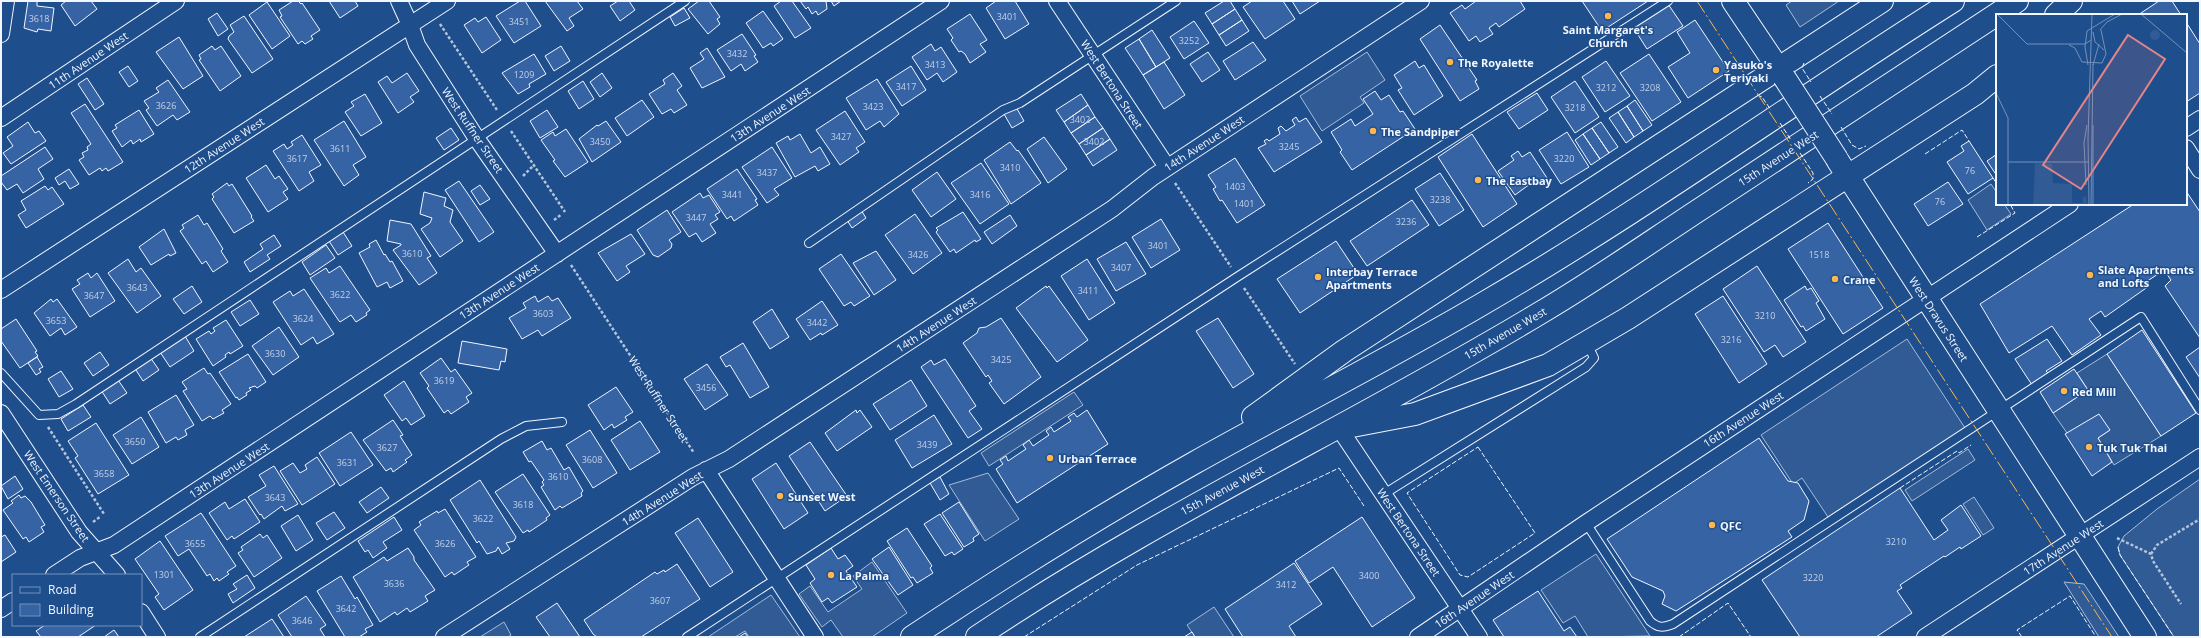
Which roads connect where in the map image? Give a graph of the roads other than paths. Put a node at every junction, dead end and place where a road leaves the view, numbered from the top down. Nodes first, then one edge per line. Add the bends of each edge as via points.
1 (6, 1) edge
2 (176, 1) edge
3 (399, 1) edge
4 (447, 1) edge
5 (685, 1) edge
6 (941, 1) edge
7 (1057, 1) edge
8 (1176, 1) edge
9 (1421, 1) edge
10 (1668, 1) edge
11 (1733, 1) edge
12 (1882, 1) edge
13 (1953, 1) edge
14 (2017, 1) edge
15 (2071, 1) edge
16 (1997, 14) edge
17 (2057, 14) edge
18 (1996, 15) edge
19 (410, 25) junction
20 (1, 34) edge
21 (1094, 56) junction
22 (1781, 74) junction
23 (1996, 77) edge
24 (1, 118) edge
25 (2200, 119) edge
26 (2187, 127) edge
27 (477, 139) junction
28 (2187, 150) edge
29 (1167, 167) junction
30 (1842, 168) junction
31 (2200, 170) edge
32 (2068, 205) edge
33 (809, 243) dead end
34 (557, 254) junction
35 (1, 290) edge
36 (1926, 298) junction
37 (1587, 343) junction
38 (1, 373) edge
39 (2200, 410) edge
40 (1999, 411) junction
41 (1, 413) edge
42 (562, 422) dead end
43 (1339, 428) junction
44 (2200, 456) edge
45 (1192, 464) junction
46 (706, 470) junction
47 (1384, 494) junction
48 (1586, 523) junction
49 (2080, 536) junction
50 (97, 552) junction
51 (56, 574) edge
52 (116, 574) edge
53 (777, 579) junction
54 (12, 602) edge
55 (1, 609) edge
56 (1460, 609) junction
57 (142, 614) edge
58 (157, 637) edge
59 (200, 637) edge
60 (444, 637) edge
61 (687, 637) edge
62 (815, 637) edge
63 (912, 637) edge
64 (977, 637) edge
65 (1418, 637) edge
66 (1479, 637) edge
67 (1925, 637) edge
68 (2145, 637) edge

1 - 20 street
2 - 24 street, 11th Avenue West
3 - 19 street, West Ruffner Street
4 - 19 street, 12th Avenue West
5 - 27 lane
6 - 34 street, 13th Avenue West
7 - 21 street, West Bertona Street
8 - 21 lane
9 - 29 street, 14th Avenue West
10 - 53 lane via 1237,277
11 - 22 main road, West Dravus Street
12 - 22 main road
13 - 45 main road via 1582,243 1485,303
14 - 16 main road, 15th Avenue West
15 - 17 main road
18 - 43 main road, 15th Avenue West via 1541,313
19 - 27 street, West Ruffner Street via 417,45
19 - 35 street, 12th Avenue West
21 - 29 street, West Bertona Street
21 - 33 lane via 1020,103 1003,110
22 - 30 main road, West Dravus Street, bridge
22 - 45 main road via 1344,350
23 - 30 main road via 1975,94
25 - 26 street
27 - 34 street, West Ruffner Street
27 - 38 lane via 58,414 39,415
28 - 31 street
29 - 46 street, 14th Avenue West via 1112,209 729,459
30 - 36 main road, West Dravus Street
30 - 37 main road
32 - 36 street, 16th Avenue West
34 - 50 street, 13th Avenue West via 114,545
36 - 40 main road, West Dravus Street
36 - 48 street, 16th Avenue West
37 - 43 main road via 1548,365 1415,414
37 - 47 lane via 1594,358 1586,367
39 - 40 lane via 2141,317
40 - 48 lane via 1664,628 1655,626 1650,621
40 - 49 main road, West Dravus Street
41 - 50 street, West Emerson Street via 79,532
42 - 59 lane via 526,426 501,439
43 - 47 street, West Bertona Street
43 - 64 main road, 15th Avenue West via 1096,560 1018,608
44 - 49 street, 17th Avenue West
45 - 63 main road via 1063,540
46 - 53 street
46 - 60 street, 14th Avenue West
47 - 56 street, West Bertona Street
48 - 56 street, 16th Avenue West
49 - 67 street, 17th Avenue West
49 - 68 main road, West Dravus Street
50 - 51 street, 13th Avenue West via 80,558
50 - 52 street, West Emerson Street
53 - 61 lane
53 - 62 street
54 - 55 street
56 - 65 street, 16th Avenue West
56 - 66 street, West Bertona Street
57 - 58 street

